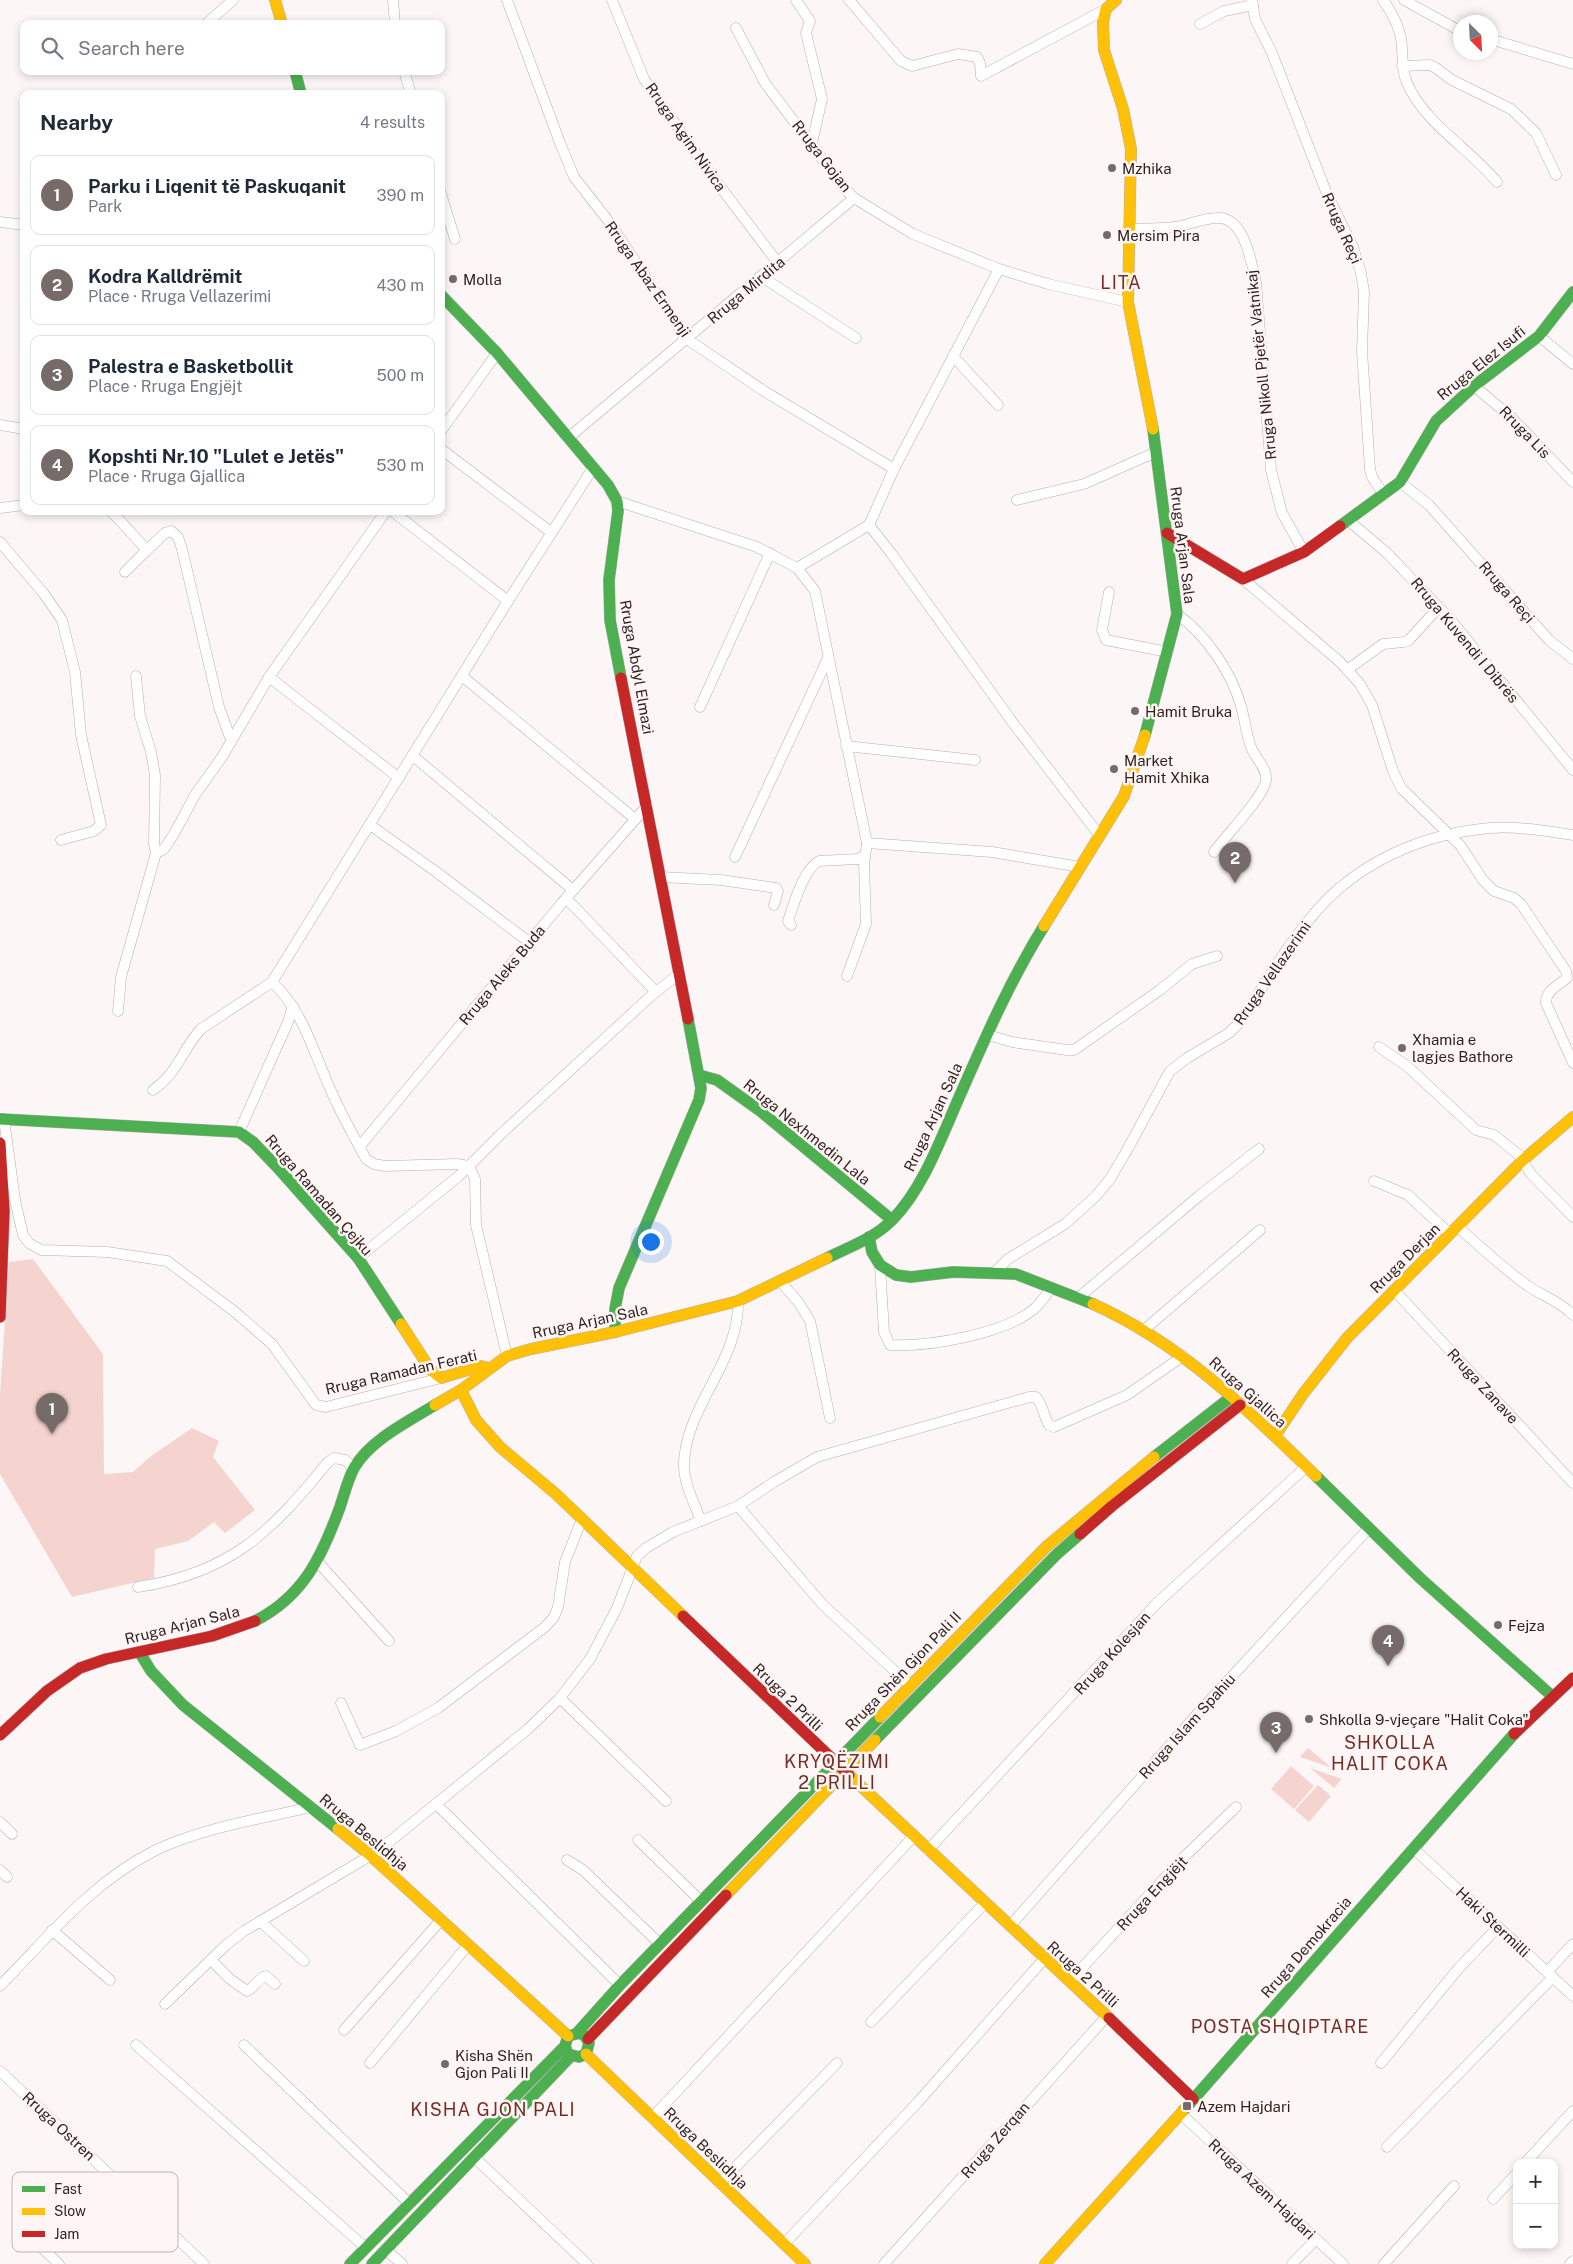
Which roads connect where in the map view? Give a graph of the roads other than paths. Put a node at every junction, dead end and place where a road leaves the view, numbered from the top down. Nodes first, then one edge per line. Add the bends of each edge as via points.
1 (233, 0) edge
2 (275, 0) edge
3 (393, 0) edge
4 (507, 0) edge
5 (612, 0) edge
6 (796, 0) edge
7 (849, 0) edge
8 (1116, 0) edge
9 (1383, 0) edge
10 (1404, 0) edge
11 (1253, 3) edge
12 (1106, 9) junction
13 (210, 20) edge
14 (281, 20) edge
15 (395, 20) edge
16 (1200, 24) dead end
17 (1453, 27) edge
18 (736, 28) dead end
19 (1498, 42) edge
20 (1573, 64) edge
21 (1402, 66) junction
22 (296, 75) edge
23 (405, 75) edge
24 (300, 90) edge
25 (410, 90) edge
26 (812, 143) junction
27 (1556, 175) dead end
28 (1497, 182) dead end
29 (854, 198) junction
30 (445, 207) edge
31 (0, 222) edge
32 (20, 224) edge
33 (1128, 229) junction
34 (455, 240) dead end
35 (778, 263) junction
36 (999, 269) junction
37 (762, 277) junction
38 (1573, 292) edge
39 (445, 299) edge
40 (1128, 302) junction
41 (1539, 336) junction
42 (687, 338) junction
43 (856, 338) dead end
44 (497, 353) junction
45 (953, 356) junction
46 (1573, 364) edge
47 (1474, 386) junction
48 (998, 405) dead end
49 (0, 425) edge
50 (445, 425) edge
51 (20, 428) edge
52 (568, 438) junction
53 (445, 452) edge
54 (1156, 452) junction
55 (593, 468) junction
56 (894, 469) junction
57 (1400, 482) junction
58 (1573, 482) edge
59 (1384, 494) junction
60 (1017, 500) dead end
61 (617, 501) junction
62 (20, 506) edge
63 (0, 508) edge
64 (116, 515) edge
65 (383, 515) edge
66 (397, 515) edge
67 (1348, 520) junction
68 (868, 525) junction
69 (552, 533) junction
70 (1167, 533) junction
71 (0, 542) edge
72 (147, 550) junction
73 (1304, 552) junction
74 (770, 553) junction
75 (797, 568) junction
76 (124, 572) dead end
77 (1243, 579) junction
78 (1109, 592) dead end
79 (508, 601) junction
80 (1439, 607) junction
81 (1177, 614) junction
82 (1168, 652) junction
83 (828, 658) junction
84 (1573, 659) edge
85 (1347, 670) junction
86 (136, 676) dead end
87 (269, 676) junction
88 (462, 676) junction
89 (700, 707) dead end
90 (231, 740) junction
91 (846, 746) junction
92 (413, 756) junction
93 (975, 760) dead end
94 (1573, 770) edge
95 (399, 778) junction
96 (646, 806) junction
97 (635, 818) junction
98 (370, 825) junction
99 (1450, 834) junction
100 (1573, 835) edge
101 (1100, 836) junction
102 (61, 840) dead end
103 (867, 843) junction
104 (1214, 852) dead end
105 (156, 853) junction
106 (865, 855) junction
107 (735, 857) dead end
108 (1080, 867) junction
109 (660, 877) junction
110 (573, 890) junction
111 (566, 898) junction
112 (774, 905) dead end
113 (791, 926) dead end
114 (528, 942) junction
115 (1218, 956) dead end
116 (679, 974) junction
117 (847, 976) dead end
118 (272, 982) junction
119 (656, 992) junction
120 (292, 1006) junction
121 (118, 1011) dead end
122 (988, 1035) junction
123 (1379, 1047) dead end
124 (1573, 1063) edge
125 (699, 1074) junction
126 (153, 1090) dead end
127 (1573, 1117) edge
128 (2, 1119) edge
129 (239, 1132) junction
130 (0, 1143) edge
131 (360, 1146) junction
132 (1259, 1149) dead end
133 (1522, 1161) junction
134 (469, 1166) junction
135 (1374, 1182) dead end
136 (1573, 1217) edge
137 (892, 1220) junction
138 (1260, 1230) dead end
139 (1454, 1230) junction
140 (869, 1237) junction
141 (358, 1258) junction
142 (880, 1265) junction
143 (994, 1272) junction
144 (780, 1282) junction
145 (1051, 1288) junction
146 (1394, 1290) junction
147 (1078, 1298) junction
148 (738, 1301) junction
149 (1573, 1315) edge
150 (0, 1317) edge
151 (1144, 1330) junction
152 (615, 1332) junction
153 (507, 1356) junction
154 (1183, 1356) junction
155 (490, 1368) junction
156 (441, 1378) junction
157 (461, 1390) junction
158 (1231, 1397) junction
159 (1240, 1405) junction
160 (830, 1418) dead end
161 (1276, 1436) junction
162 (1306, 1467) junction
163 (354, 1468) junction
164 (1573, 1483) edge
165 (738, 1506) junction
166 (582, 1519) junction
167 (701, 1521) junction
168 (1368, 1529) junction
169 (317, 1561) junction
170 (632, 1568) junction
171 (138, 1587) dead end
172 (389, 1641) dead end
173 (140, 1653) junction
174 (1573, 1678) edge
175 (910, 1685) junction
176 (1552, 1696) junction
177 (560, 1698) junction
178 (341, 1703) dead end
179 (0, 1735) edge
180 (841, 1767) junction
181 (666, 1801) dead end
182 (436, 1804) junction
183 (311, 1807) junction
184 (1236, 1807) dead end
185 (0, 1822) edge
186 (12, 1834) dead end
187 (914, 1836) junction
188 (638, 1840) dead end
189 (1413, 1848) junction
190 (928, 1850) junction
191 (370, 1855) junction
192 (567, 1860) dead end
193 (701, 1901) junction
194 (985, 1903) junction
195 (441, 1920) junction
196 (260, 1921) junction
197 (1010, 1926) junction
198 (1498, 1927) junction
199 (52, 1930) junction
200 (660, 1944) junction
201 (1573, 1944) edge
202 (468, 1945) junction
203 (1044, 1959) junction
204 (211, 1960) junction
205 (304, 1961) dead end
206 (1550, 1975) junction
207 (110, 1980) dead end
208 (1070, 1981) junction
209 (275, 1984) dead end
210 (620, 1985) junction
211 (0, 1986) edge
212 (1573, 1996) edge
213 (165, 2004) dead end
214 (1108, 2016) junction
215 (871, 2022) dead end
216 (344, 2030) dead end
217 (570, 2038) junction
218 (588, 2039) junction
219 (136, 2045) dead end
220 (244, 2046) dead end
221 (586, 2054) junction
222 (571, 2056) junction
223 (370, 2062) dead end
224 (838, 2063) dead end
225 (1381, 2063) dead end
226 (0, 2072) edge
227 (1194, 2099) junction
228 (1573, 2111) edge
229 (1181, 2114) junction
230 (652, 2118) junction
231 (1387, 2147) dead end
232 (476, 2158) junction
233 (1529, 2159) edge
234 (105, 2172) edge
235 (1513, 2177) edge
236 (720, 2183) junction
237 (1454, 2186) dead end
238 (1493, 2199) dead end
239 (410, 2204) junction
240 (1316, 2239) junction
241 (178, 2241) edge
242 (784, 2244) junction
243 (366, 2248) junction
244 (386, 2250) junction
245 (47, 2252) edge
246 (1573, 2261) edge
247 (60, 2264) edge
248 (202, 2264) edge
249 (350, 2264) edge
250 (372, 2264) edge
251 (402, 2264) edge
252 (587, 2264) edge
253 (806, 2264) edge
254 (884, 2264) edge
255 (1046, 2264) edge
256 (1292, 2264) edge
257 (1343, 2264) edge
258 (1384, 2264) edge
259 (1570, 2264) edge

1 - 13 street
2 - 14 street
3 - 15 street
4 - 42 street, Rruga Abaz Ermenji via 574,177 610,223
5 - 35 street, Rruga Agim Nivica via 644,79
6 - 26 street via 810,21 806,33 822,99
7 - 12 street via 901,62 912,66 958,54 977,57 981,76
8 - 12 street
9 - 21 street via 1401,37
10 - 17 street
11 - 16 street via 1224,11
11 - 59 street, Rruga Reçi via 1254,19 1272,53 1323,186 1353,247 1361,272 1364,292 1362,351 1370,469
12 - 33 street, Rruga Arjan Sala via 1104,50 1123,109 1131,149
18 - 26 street, Rruga Gojan via 765,83
19 - 20 street
21 - 27 street via 1436,68 1452,80 1511,109 1536,133
21 - 28 street via 1407,84 1430,116
22 - 24 street
23 - 25 street
26 - 29 street, Rruga Gojan
29 - 35 street, Rruga Mirdita
29 - 36 street, Rruga Gojan via 913,234
30 - 34 street
31 - 32 street
33 - 40 street, Rruga Arjan Sala
33 - 73 street, Rruga Nikoll Pjetër Vatnikaj via 1175,227 1214,218 1231,220 1237,227 1256,282 1271,470 1286,522
35 - 37 street, Rruga Mirdita
36 - 40 street, Rruga Gojan
36 - 45 street
37 - 42 street, Rruga Mirdita
37 - 43 street
38 - 41 street, Rruga Elez Isufi
39 - 44 street
40 - 54 street, Rruga Arjan Sala via 1146,384
41 - 46 street
41 - 47 street, Rruga Elez Isufi
42 - 52 street, Rruga Mirdita
42 - 56 street, Rruga Abaz Ermenji via 764,391
44 - 50 street
44 - 52 street
45 - 48 street
45 - 56 street
47 - 57 street, Rruga Elez Isufi via 1436,421
47 - 58 street, Rruga Lis via 1512,418
49 - 51 street
52 - 55 street
53 - 69 street
54 - 60 street via 1084,484
54 - 70 street, Rruga Arjan Sala
55 - 61 street
55 - 69 street
56 - 68 street
57 - 59 street, Rruga Elez Isufi
57 - 84 street, Rruga Reçi via 1429,505 1549,640
59 - 67 street, Rruga Elez Isufi
61 - 74 street
61 - 96 street, Rruga Abdyl Elmazi via 609,580 610,620
62 - 63 street
64 - 72 street
65 - 87 street
66 - 79 street
67 - 73 street, Rruga Elez Isufi
67 - 80 street, Rruga Kuvendi I Dibrës via 1388,553
68 - 75 street
68 - 101 street
69 - 79 street
70 - 77 street
70 - 81 street, Rruga Arjan Sala
71 - 102 street via 62,620 75,672 81,735 101,825 94,831
72 - 76 street
72 - 90 street via 165,533 170,531 178,537 219,708
73 - 77 street, Rruga Elez Isufi
74 - 75 street
74 - 89 street
75 - 83 street via 814,591
77 - 85 street
78 - 82 street via 1102,630 1106,640
79 - 88 street
80 - 85 street via 1409,640 1383,644
80 - 94 street, Rruga Kuvendi I Dibrës
81 - 82 street, Rruga Arjan Sala
81 - 104 street via 1202,636 1230,680 1240,704 1250,746 1265,771 1261,792
82 - 101 street, Rruga Arjan Sala via 1135,768 1124,796
83 - 91 street
83 - 107 street
85 - 99 street via 1372,705 1401,788
86 - 105 street via 140,716 155,775
87 - 90 street
87 - 95 street
88 - 92 street
88 - 97 street
90 - 105 street via 174,834 164,849
91 - 93 street
91 - 103 street
92 - 95 street
92 - 110 street
95 - 98 street
96 - 97 street, Rruga Aleks Buda
96 - 109 street, Rruga Abdyl Elmazi
97 - 110 street, Rruga Aleks Buda
98 - 114 street
98 - 118 street
99 - 100 street, Rruga Vellazerimi via 1491,828
99 - 124 street via 1494,891 1521,904 1566,971 1567,978 1549,992 1546,1003
99 - 143 street, Rruga Vellazerimi via 1389,854 1325,902 1294,939 1230,1033 1170,1071 1126,1152 1096,1196 1065,1224 1008,1259
101 - 108 street, Rruga Arjan Sala
103 - 106 street
103 - 108 street via 992,852
105 - 121 street via 121,977
106 - 113 street via 858,859 814,864 800,887 788,920
106 - 117 street via 866,924
108 - 122 street, Rruga Arjan Sala via 1028,950
109 - 112 street via 721,880 776,888
109 - 116 street, Rruga Abdyl Elmazi
110 - 111 street, Rruga Aleks Buda
111 - 114 street, Rruga Aleks Buda
111 - 119 street
114 - 131 street, Rruga Aleks Buda
115 - 122 street via 1192,964 1074,1050 1012,1042
116 - 119 street
116 - 125 street, Rruga Abdyl Elmazi
118 - 120 street
118 - 126 street via 201,1028 166,1081
119 - 134 street
120 - 129 street via 288,1022
120 - 131 street via 300,1016 326,1080
122 - 137 street, Rruga Arjan Sala via 914,1191
123 - 133 street via 1407,1066 1476,1130 1494,1135
125 - 137 street, Rruga Nexhmedin Lala via 716,1080 759,1110
125 - 152 street, Rruga Abdyl Elmazi via 699,1100 619,1288
127 - 133 street, Rruga Derjan
128 - 129 street
128 - 156 street, Rruga Ramadan Ferati via 15,1200 23,1235 29,1243 41,1250 107,1252 167,1261 272,1344 316,1405 326,1407
129 - 141 street, Rruga Ramadan Çejku via 278,1168
130 - 150 street via 4,1253
131 - 134 street via 366,1158 384,1166
132 - 147 street
133 - 136 street
133 - 139 street, Rruga Derjan
134 - 141 street
134 - 153 street via 475,1179 476,1225
135 - 139 street via 1408,1195
137 - 140 street, Rruga Arjan Sala
138 - 151 street
139 - 146 street, Rruga Derjan
139 - 149 street via 1528,1286
140 - 142 street via 872,1252
140 - 144 street, Rruga Arjan Sala
141 - 156 street, Rruga Ramadan Çejku via 430,1369
142 - 143 street, Rruga Gjallica via 896,1275 911,1276
142 - 145 street via 884,1332 890,1345 954,1340 982,1333 1026,1314
143 - 145 street, Rruga Gjallica via 1016,1274
144 - 148 street, Rruga Arjan Sala
144 - 160 street via 810,1321
145 - 147 street, Rruga Gjallica
146 - 161 street, Rruga Derjan via 1347,1338 1308,1387
146 - 164 street, Rruga Zanave
147 - 151 street, Rruga Gjallica
148 - 152 street, Rruga Arjan Sala
148 - 167 street via 730,1346 686,1448 685,1476
151 - 154 street, Rruga Gjallica
152 - 153 street, Rruga Arjan Sala
153 - 155 street, Rruga Arjan Sala
154 - 158 street, Rruga Gjallica
154 - 165 street via 1127,1395 1054,1427 1045,1419 1036,1397 1029,1397 818,1457
155 - 156 street, Rruga Ramadan Ferati via 482,1366
155 - 157 street, Rruga Arjan Sala
157 - 163 street, Rruga Arjan Sala via 393,1430
157 - 166 street, Rruga 2 Prilli via 484,1431
158 - 159 street, Rruga Gjallica
158 - 175 street, Rruga Shën Gjon Pali II via 1072,1523
159 - 161 street, Rruga Gjallica
159 - 180 street, Rruga Shën Gjon Pali II via 1057,1554
161 - 162 street, Rruga Gjallica
162 - 168 street, Rruga Gjallica
162 - 190 street, Rruga Kolesjan via 1158,1602
163 - 169 street, Rruga Arjan Sala
163 - 171 street via 345,1460 334,1458 328,1462 290,1508 233,1556 178,1580
165 - 167 street
165 - 175 street via 823,1605
166 - 170 street, Rruga 2 Prilli
166 - 178 street via 565,1562 554,1618 528,1641 438,1708 396,1731 360,1745
167 - 170 street via 646,1548 637,1556
168 - 176 street, Rruga Gjallica
168 - 197 street, Rruga Islam Spahiu via 1200,1711
169 - 172 street
169 - 173 street, Rruga Arjan Sala via 301,1586 254,1622
170 - 177 street via 605,1633 577,1678
170 - 180 street, Rruga 2 Prilli
173 - 179 street, Rruga Arjan Sala via 80,1668 47,1690
173 - 183 street, Rruga Beslidhja via 151,1671 183,1705
174 - 176 street, Rruga Demokracia
175 - 180 street, Rruga Shën Gjon Pali II
176 - 189 street, Rruga Demokracia via 1496,1753
177 - 181 street
177 - 182 street via 494,1759
180 - 187 street, Rruga 2 Prilli
180 - 193 street, Rruga Shën Gjon Pali II
180 - 218 street, Rruga Shën Gjon Pali II
182 - 191 street
182 - 210 street
183 - 191 street, Rruga Beslidhja
183 - 199 street via 208,1832 156,1850 107,1881
184 - 208 street, Rruga Engjëjt via 1177,1865
185 - 186 street
187 - 190 street, Rruga 2 Prilli
187 - 230 street
188 - 193 street
189 - 198 street, Haki Stermilli
189 - 227 street, Rruga Demokracia
190 - 194 street, Rruga 2 Prilli
191 - 195 street, Rruga Beslidhja
191 - 196 street
192 - 200 street via 583,1870
193 - 200 street, Rruga Shën Gjon Pali II
194 - 197 street, Rruga 2 Prilli
194 - 215 street
195 - 202 street, Rruga Beslidhja
195 - 216 street
196 - 204 street
196 - 205 street
197 - 203 street, Rruga 2 Prilli
198 - 206 street, Haki Stermilli
198 - 225 street
199 - 207 street
199 - 211 street
200 - 210 street, Rruga Shën Gjon Pali II
201 - 206 street
202 - 217 street, Rruga Beslidhja
202 - 223 street
203 - 208 street, Rruga 2 Prilli
203 - 242 street via 918,2102
204 - 209 street via 247,1991 266,1976
204 - 213 street
206 - 212 street, Haki Stermilli
206 - 231 street
208 - 214 street, Rruga 2 Prilli
210 - 217 street, Rruga Shën Gjon Pali II
214 - 227 street, Rruga 2 Prilli
214 - 254 street, Rruga Zerqan
217 - 218 street via 583,2034
217 - 222 street via 566,2052
217 - 239 street, Rruga Shën Gjon Pali II
218 - 221 street
219 - 243 street
220 - 239 street
221 - 222 street
221 - 230 street, Rruga Beslidhja
222 - 232 street
224 - 236 street
226 - 234 street, Rruga Ostren
227 - 229 street, Rruga Demokracia
228 - 233 street
229 - 240 street, Rruga Azem Hajdari
229 - 255 street, Rruga Demokracia
230 - 236 street, Rruga Beslidhja
232 - 244 street
232 - 252 street
235 - 238 street
236 - 242 street, Rruga Beslidhja
237 - 258 street
239 - 243 street, Rruga Shën Gjon Pali II
240 - 256 street
240 - 257 street, Rruga Azem Hajdari
241 - 248 street, Rruga Ostren
242 - 253 street, Rruga Beslidhja
243 - 249 street, Rruga Shën Gjon Pali II
244 - 250 street
244 - 251 street
245 - 247 street
246 - 259 street

